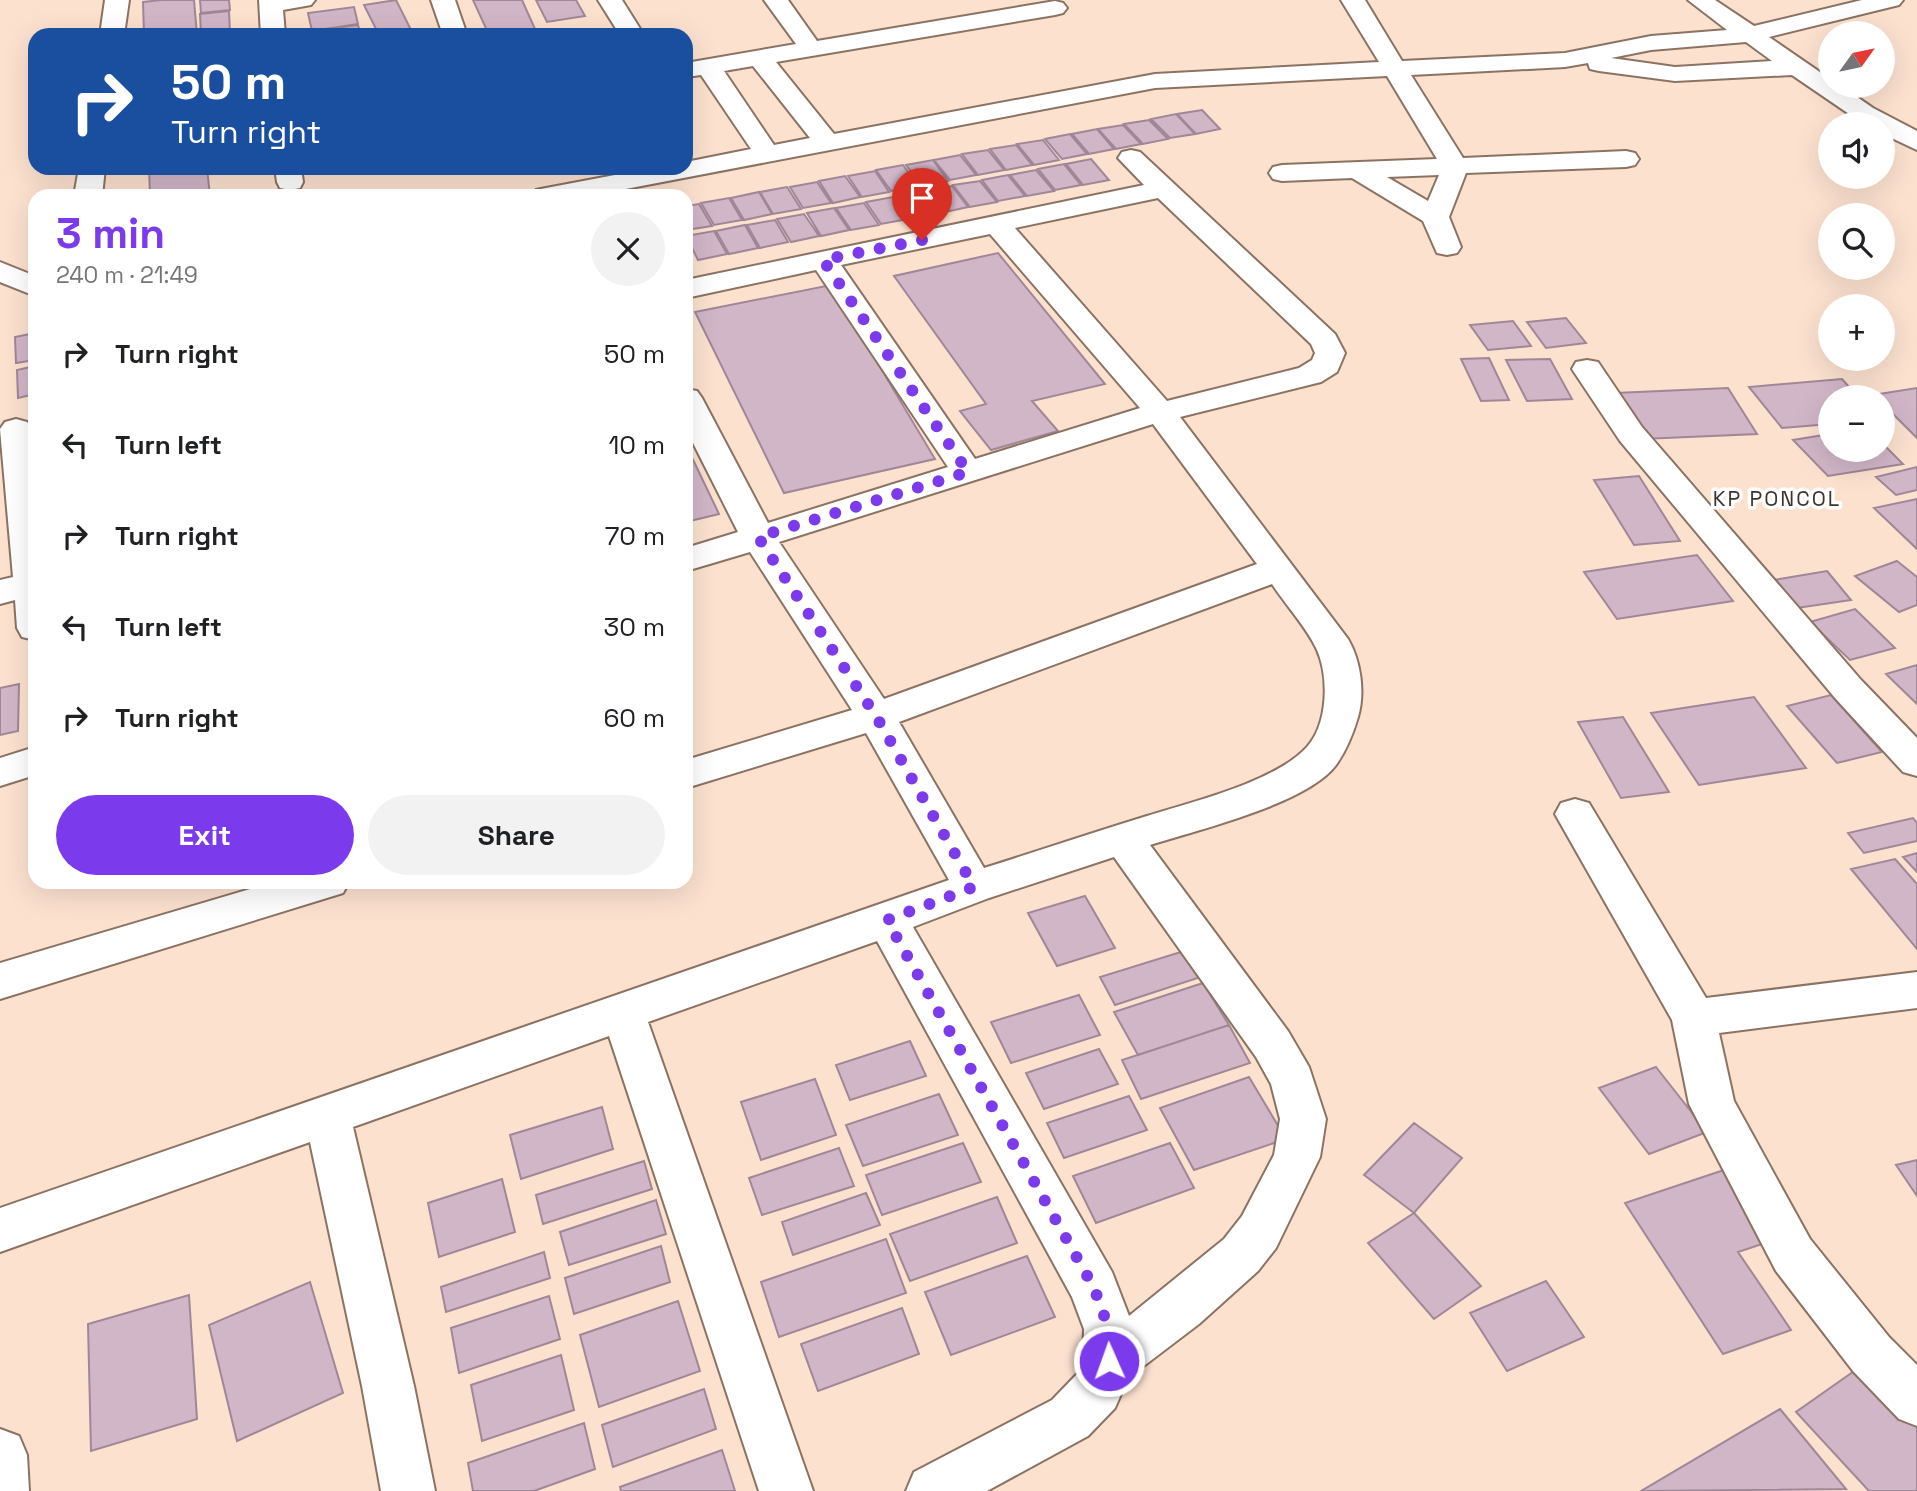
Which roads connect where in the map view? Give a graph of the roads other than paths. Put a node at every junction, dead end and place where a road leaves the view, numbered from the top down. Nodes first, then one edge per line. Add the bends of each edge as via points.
1 (117, 0) edge
2 (303, 0) edge
3 (443, 0) edge
4 (610, 0) edge
5 (776, 0) edge
6 (953, 0) edge
7 (1353, 0) edge
8 (1700, 0) edge
9 (1891, 0) edge
10 (270, 3) edge
11 (1007, 8) edge
12 (1055, 8) dead end
13 (975, 22) junction
14 (113, 28) edge
15 (273, 28) edge
16 (453, 28) edge
17 (628, 28) edge
18 (1748, 35) junction
19 (811, 49) junction
20 (759, 57) junction
21 (1565, 60) junction
22 (1795, 67) junction
23 (697, 68) edge
24 (1395, 71) junction
25 (827, 142) junction
26 (1917, 142) edge
27 (766, 153) junction
28 (1131, 158) dead end
29 (1626, 159) dead end
30 (1455, 167) junction
31 (693, 170) edge
32 (1357, 170) junction
33 (1282, 173) dead end
34 (672, 175) edge
35 (612, 189) edge
36 (1164, 189) junction
37 (1435, 217) junction
38 (996, 224) junction
39 (1447, 247) dead end
40 (823, 260) junction
41 (693, 288) edge
42 (1587, 369) dead end
43 (693, 411) edge
44 (1160, 412) junction
45 (17, 430) edge
46 (968, 472) junction
47 (758, 537) junction
48 (693, 558) edge
49 (1279, 569) junction
50 (16, 588) edge
51 (28, 613) edge
52 (876, 716) junction
53 (1917, 762) edge
54 (28, 763) edge
55 (0, 772) edge
56 (693, 772) edge
57 (1576, 814) dead end
58 (1124, 840) junction
59 (974, 887) junction
60 (305, 889) edge
61 (887, 920) junction
62 (0, 981) edge
63 (1917, 990) edge
64 (623, 1012) junction
65 (1694, 1018) junction
66 (327, 1116) junction
67 (0, 1230) edge
68 (1109, 1361) junction
69 (1917, 1401) edge
70 (0, 1455) edge
71 (2, 1491) edge
72 (408, 1491) edge
73 (786, 1491) edge
74 (933, 1491) edge

1 - 14 street
2 - 10 street
3 - 16 street
4 - 17 street
5 - 19 street
6 - 13 street
7 - 24 street
8 - 18 street
9 - 18 street
10 - 15 street
11 - 12 street
11 - 13 street
13 - 19 street
18 - 21 street via 1651,43
18 - 22 street
19 - 20 street
20 - 23 street
20 - 25 street
21 - 22 street via 1675,74
21 - 24 street
22 - 26 street
23 - 27 street
24 - 25 street via 1155,81
24 - 30 street
25 - 27 street
27 - 31 street
28 - 36 street
29 - 30 street
30 - 32 street
30 - 37 street
32 - 33 street
32 - 37 street
34 - 35 street
36 - 38 street
36 - 44 street via 1324,340 1329,353 1326,365 1310,375
37 - 39 street
38 - 40 street
38 - 44 street
40 - 41 street
40 - 46 street
42 - 53 street via 1631,434 1848,689
43 - 47 street
44 - 46 street
44 - 49 street
45 - 50 street
46 - 47 street
47 - 48 street
47 - 52 street
49 - 52 street
49 - 58 street via 1335,648 1342,677 1343,705 1321,758 1296,777 1247,799
50 - 51 street
52 - 56 street
52 - 59 street
54 - 55 street
57 - 65 street
58 - 59 street
58 - 68 street via 1272,1044 1293,1081 1303,1119 1297,1157 1259,1232 1241,1255
59 - 61 street
60 - 62 street
61 - 64 street
61 - 68 street via 1094,1288 1109,1329
63 - 65 street
64 - 66 street
64 - 73 street
65 - 69 street via 1712,1104 1793,1255 1871,1354
66 - 67 street
66 - 72 street
68 - 74 street via 1097,1390 1070,1418
70 - 71 street

